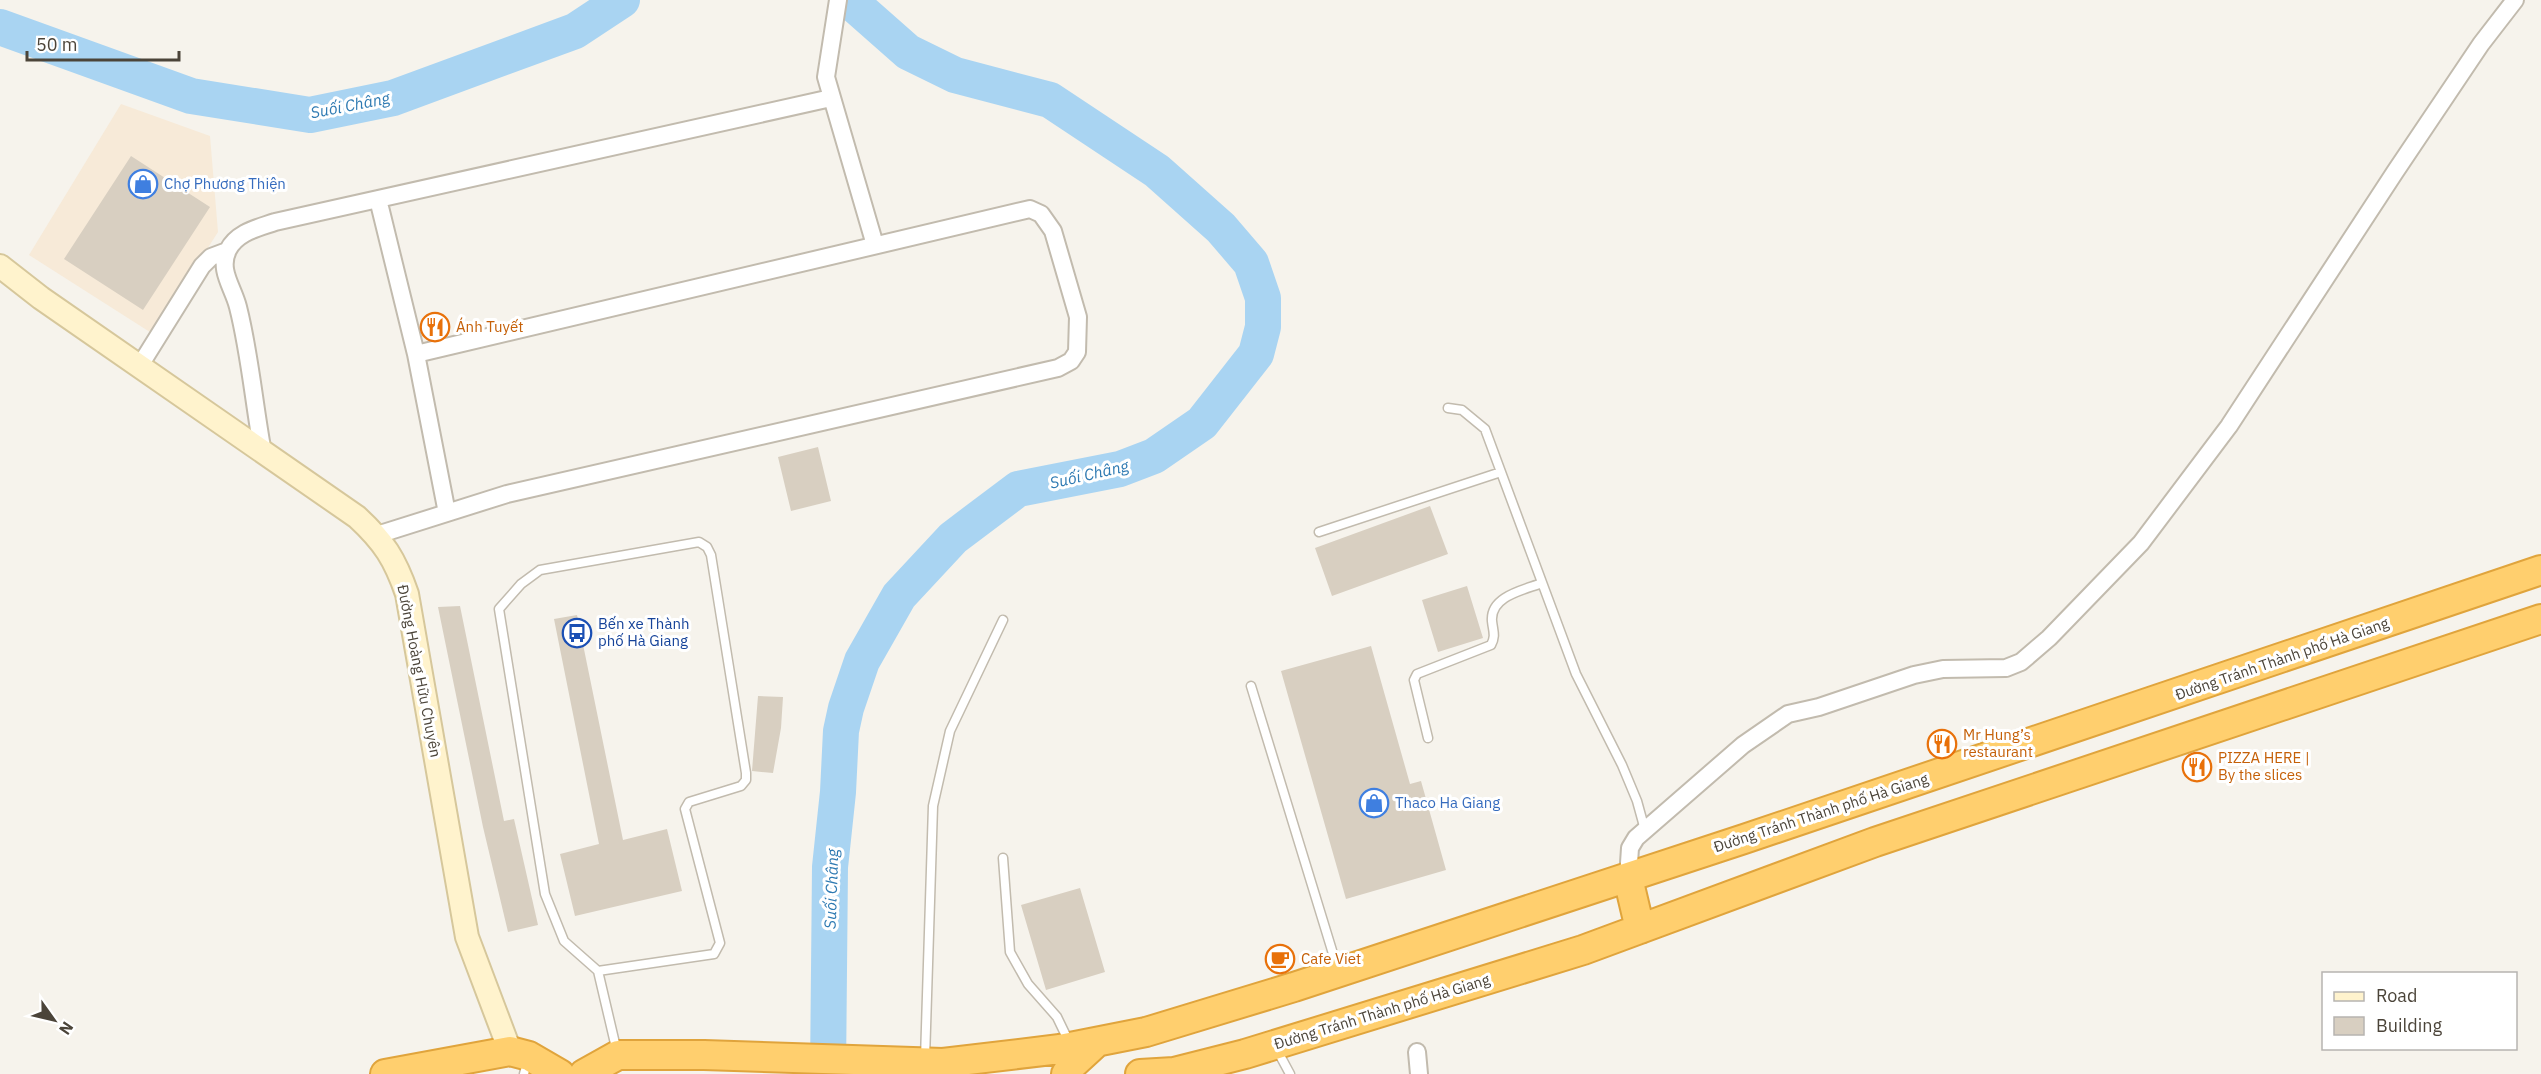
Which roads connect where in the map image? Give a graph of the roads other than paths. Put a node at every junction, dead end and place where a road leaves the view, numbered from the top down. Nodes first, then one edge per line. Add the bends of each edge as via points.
1 (838, 0) edge
2 (2515, 0) edge
3 (831, 98) junction
4 (378, 199) junction
5 (875, 245) junction
6 (227, 251) junction
7 (0, 266) edge
8 (416, 354) junction
9 (139, 367) junction
10 (1448, 408) dead end
11 (263, 453) junction
12 (1501, 472) junction
13 (447, 513) junction
14 (1319, 532) dead end
15 (377, 535) junction
16 (2541, 570) edge
17 (1542, 583) junction
18 (2541, 619) edge
19 (1003, 620) dead end
20 (2385, 624) junction
21 (2399, 667) junction
22 (1251, 686) dead end
23 (1428, 738) dead end
24 (1645, 830) junction
25 (1002, 858) dead end
26 (1628, 878) junction
27 (1640, 929) junction
28 (598, 970) junction
29 (1339, 973) junction
30 (1084, 1045) junction
31 (1274, 1045) junction
32 (1417, 1052) dead end
33 (618, 1055) junction
34 (521, 1060) edge
35 (926, 1063) junction
36 (1173, 1073) edge
37 (385, 1074) edge
38 (560, 1074) edge
39 (584, 1074) edge
40 (1003, 1074) edge
41 (1066, 1074) edge
42 (1140, 1074) edge
43 (1290, 1074) edge
44 (1419, 1074) edge

1 - 3 street via 826,77
2 - 24 street via 2395,172 2229,426 2140,543 2049,638 2020,662 2006,668 1943,669 1914,675 1788,714 1743,745
3 - 4 street
3 - 5 street
4 - 6 street via 275,222 249,231
4 - 8 street
5 - 8 street
5 - 13 street via 1036,210 1053,231 1078,317 1077,352 1071,361 1058,368 507,494
6 - 9 street via 211,257 202,266
6 - 11 street via 225,276 238,305
7 - 9 street, Đường Hoàng Hữu Chuyên
8 - 13 street
9 - 11 street, Đường Hoàng Hữu Chuyên
10 - 12 lane via 1462,410 1485,429
11 - 15 street, Đường Hoàng Hữu Chuyên
12 - 14 lane
12 - 17 lane
13 - 15 street
15 - 34 street, Đường Hoàng Hữu Chuyên via 398,568 407,594 467,937
16 - 20 highway, Đường Tránh Thành phố Hà Giang
17 - 23 lane via 1502,600 1493,608 1495,638 1491,645 1417,674 1414,680
17 - 24 lane via 1575,674 1622,765
18 - 21 highway, Đường Tránh Thành phố Hà Giang
19 - 35 lane via 950,731 933,806
20 - 21 highway
20 - 26 highway, Đường Tránh Thành phố Hà Giang
21 - 27 highway, Đường Tránh Thành phố Hà Giang via 1875,842
22 - 29 lane
24 - 26 street via 1630,848
25 - 30 lane via 1010,952 1028,984
26 - 27 highway
26 - 29 highway, Đường Tránh Thành phố Hà Giang
27 - 31 highway, Đường Tránh Thành phố Hà Giang
28 - 28 lane via 564,941 545,894 499,609 540,570 699,542 711,555 746,773 741,786 689,802 685,809 720,943 714,954
28 - 33 lane
29 - 30 highway, Đường Tránh Thành phố Hà Giang via 1146,1032
30 - 35 highway, Đường Tránh Thành phố Hà Giang
30 - 41 highway
31 - 36 highway, Đường Tránh Thành phố Hà Giang
31 - 43 lane
32 - 44 street
33 - 35 highway
33 - 39 highway
34 - 37 highway
34 - 38 highway
35 - 40 highway
36 - 42 highway, Đường Tránh Thành phố Hà Giang

